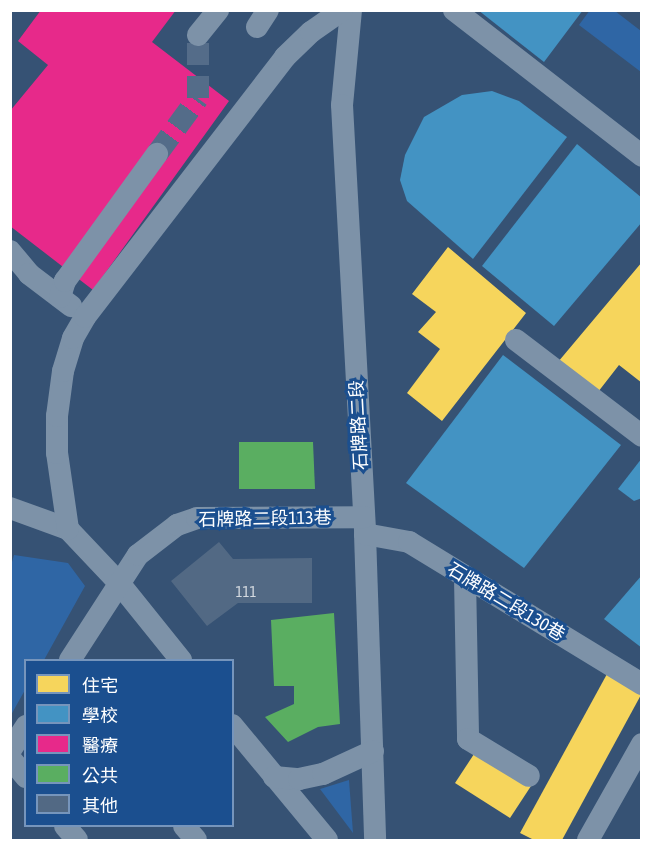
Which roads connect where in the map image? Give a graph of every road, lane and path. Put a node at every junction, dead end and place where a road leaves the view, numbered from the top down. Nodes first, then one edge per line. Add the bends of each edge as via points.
1 (218, 10) edge
2 (342, 10) edge
3 (351, 10) edge
4 (454, 10) edge
5 (198, 34) tunnel mouth
6 (157, 154) tunnel mouth
7 (642, 156) edge
8 (10, 251) edge
9 (60, 297) junction
10 (85, 317) junction
11 (516, 340) dead end
12 (642, 436) edge
13 (10, 508) edge
14 (364, 525) junction
15 (68, 529) junction
16 (465, 578) junction
17 (119, 583) junction
18 (71, 659) edge
19 (180, 659) edge
20 (642, 684) edge
21 (234, 727) edge
22 (24, 729) edge
23 (642, 744) edge
24 (10, 750) edge
25 (373, 752) junction
26 (10, 758) edge
27 (24, 775) edge
28 (529, 776) dead end
29 (274, 777) junction
30 (67, 827) edge
31 (186, 827) edge
32 (78, 840) edge
33 (196, 840) edge
34 (327, 840) edge
35 (375, 840) edge
36 (588, 840) edge

1 - 5 street
2 - 10 street via 285,57
3 - 14 street, 石牌路二段 via 342,105
4 - 7 street
6 - 9 street via 65,281
8 - 9 street via 29,274
9 - 10 street
10 - 15 street via 63,371 57,416 57,453
11 - 12 street
13 - 15 street
14 - 16 street, 石牌路二段130巷 via 409,542
14 - 17 street, 石牌路二段113巷 via 197,518 177,525 138,555
14 - 25 street, 石牌路二段
15 - 17 street
16 - 20 street, 石牌路二段130巷
16 - 28 street via 468,739
17 - 18 street, 石牌路二段113巷
17 - 19 street
21 - 29 street
22 - 24 street
23 - 36 street
25 - 29 street via 323,774 299,779
25 - 35 street, 石牌路二段
26 - 27 street
29 - 34 street
30 - 32 street
31 - 33 street

